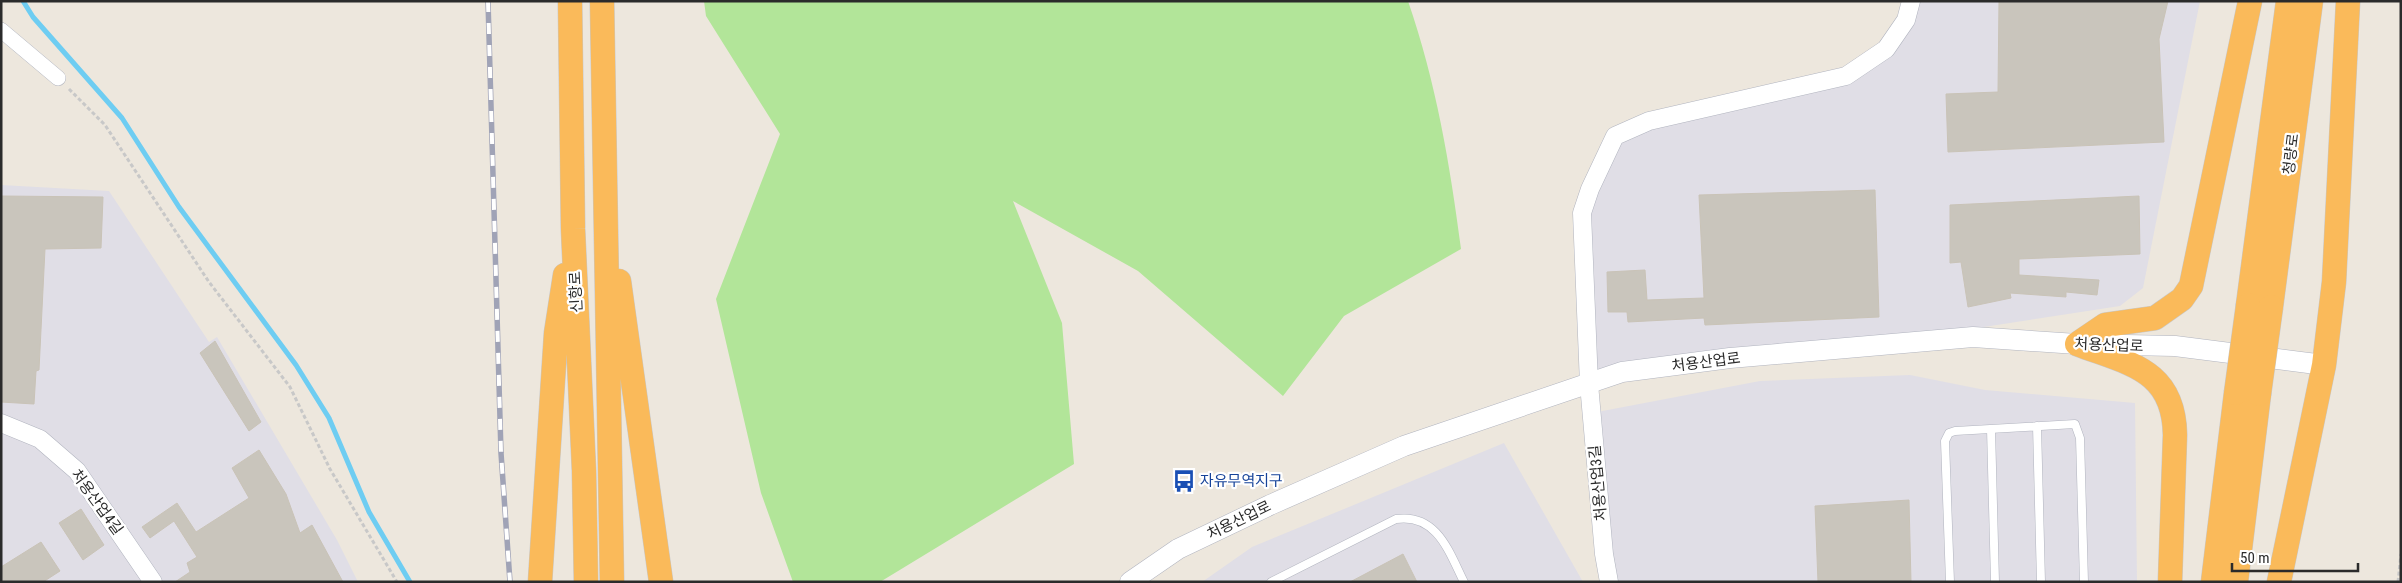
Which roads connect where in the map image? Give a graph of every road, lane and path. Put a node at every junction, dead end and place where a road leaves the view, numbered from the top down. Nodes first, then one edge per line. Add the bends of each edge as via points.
1 (570, 1) edge
2 (602, 1) edge
3 (1911, 1) edge
4 (2250, 1) edge
5 (2288, 1) edge
6 (2311, 1) edge
7 (2348, 1) edge
8 (1, 30) edge
9 (58, 78) joint
10 (605, 185) junction
11 (573, 229) junction
12 (2259, 306) junction
13 (2077, 344) junction
14 (2324, 365) junction
15 (1589, 384) junction
16 (2248, 393) junction
17 (1, 423) edge
18 (2036, 426) junction
19 (1991, 429) junction
20 (2401, 554) edge
21 (660, 577) edge
22 (153, 582) edge
23 (397, 582) edge
24 (540, 582) edge
25 (586, 582) edge
26 (612, 582) edge
27 (1130, 582) edge
28 (1271, 582) edge
29 (1464, 582) edge
30 (1609, 582) edge
31 (1950, 582) edge
32 (1995, 582) edge
33 (2041, 582) edge
34 (2084, 582) edge
35 (2170, 582) edge
36 (2213, 582) edge
37 (2236, 582) edge
38 (2279, 582) edge
39 (2398, 582) edge

1 - 11 highway, 신항로
2 - 10 highway, 신항로
3 - 15 street, 처용산업3길 via 1906,20 1886,49 1846,76 1649,120 1614,136 1582,213
4 - 13 highway via 2191,286 2182,299 2155,318 2105,325
5 - 12 highway, 청량로
6 - 12 highway, 청량로
7 - 14 highway via 2334,282
8 - 9 street
9 - 23 path via 105,125 209,282 290,387 330,469
10 - 21 highway
10 - 26 highway, 신항로
11 - 24 highway via 556,333
11 - 25 highway, 신항로
12 - 16 highway, bridge
13 - 14 main road, 처용산업로 via 2175,346
13 - 15 main road, 처용산업로 via 1974,337 1730,358 1622,372
13 - 35 highway via 2151,376 2162,385 2170,400 2175,416 2175,435
14 - 38 highway
15 - 27 main road, 처용산업로 via 1395,450 1178,549
15 - 30 street, 처용산업3길
16 - 36 highway
16 - 37 highway
17 - 22 street, 처용산업4길 via 40,439 77,471
18 - 19 lane
18 - 33 lane
18 - 34 lane via 2075,424 2079,431
19 - 31 lane via 1956,431 1945,441
19 - 32 lane
20 - 39 path
28 - 29 lane via 1396,519 1407,517 1434,528

